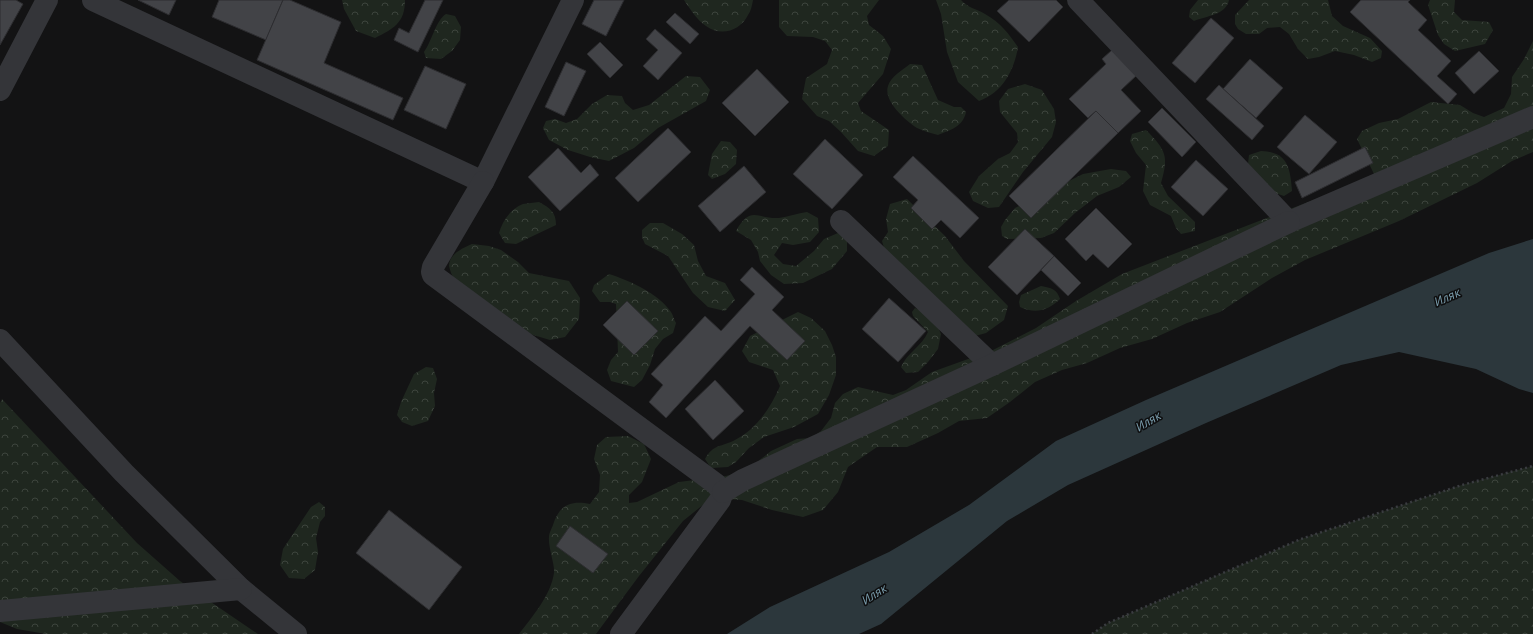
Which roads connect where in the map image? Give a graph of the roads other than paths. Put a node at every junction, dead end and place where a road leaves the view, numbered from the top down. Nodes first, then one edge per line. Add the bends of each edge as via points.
1 (47, 0) edge
2 (93, 0) edge
3 (573, 0) edge
4 (1078, 0) edge
5 (0, 90) edge
6 (1533, 117) edge
7 (483, 182) junction
8 (840, 222) dead end
9 (1289, 222) junction
10 (0, 340) edge
11 (992, 365) junction
12 (723, 492) junction
13 (241, 589) junction
14 (0, 610) edge
15 (296, 634) edge
16 (621, 634) edge

1 - 5 street
2 - 7 street
3 - 7 street
4 - 9 street
6 - 9 street
7 - 12 street via 433,267 434,275 716,484
8 - 11 street
9 - 11 street
10 - 13 street via 124,473
11 - 12 street via 742,480
12 - 16 street via 720,500
13 - 14 street
13 - 15 street

